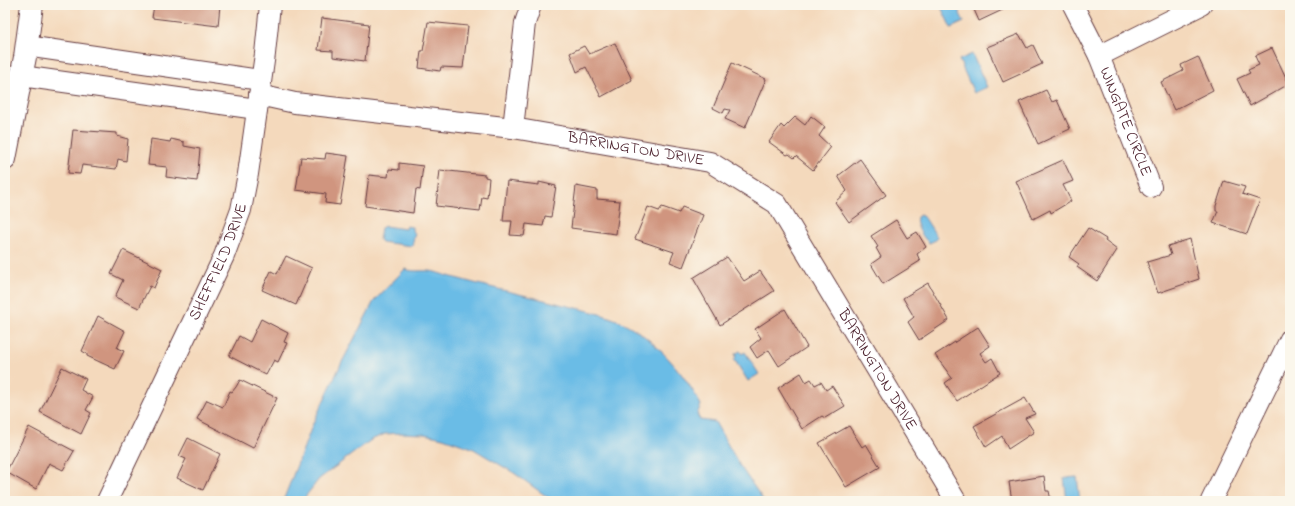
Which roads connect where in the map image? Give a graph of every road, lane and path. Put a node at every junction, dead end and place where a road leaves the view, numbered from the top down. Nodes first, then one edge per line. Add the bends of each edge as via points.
1 (32, 5) edge
2 (270, 5) edge
3 (532, 5) edge
4 (1073, 5) edge
5 (1201, 5) edge
6 (26, 46) junction
7 (1099, 56) junction
8 (21, 76) junction
9 (259, 95) junction
10 (513, 128) junction
11 (5, 160) edge
12 (1152, 187) dead end
13 (1290, 339) edge
14 (107, 501) edge
15 (956, 501) edge
16 (1211, 501) edge

1 - 6 street
2 - 9 street, SHEFFIELD DRIVE
3 - 10 street via 525,23
4 - 7 street, WINGATE CIRCLE
5 - 7 street
6 - 8 street
6 - 9 street
7 - 12 street, WINGATE CIRCLE
8 - 9 street
8 - 11 street
9 - 10 street, BARRINGTON DRIVE via 295,103
9 - 14 street, SHEFFIELD DRIVE via 245,194 234,231
10 - 15 street, BARRINGTON DRIVE via 710,162 777,204
13 - 16 street

